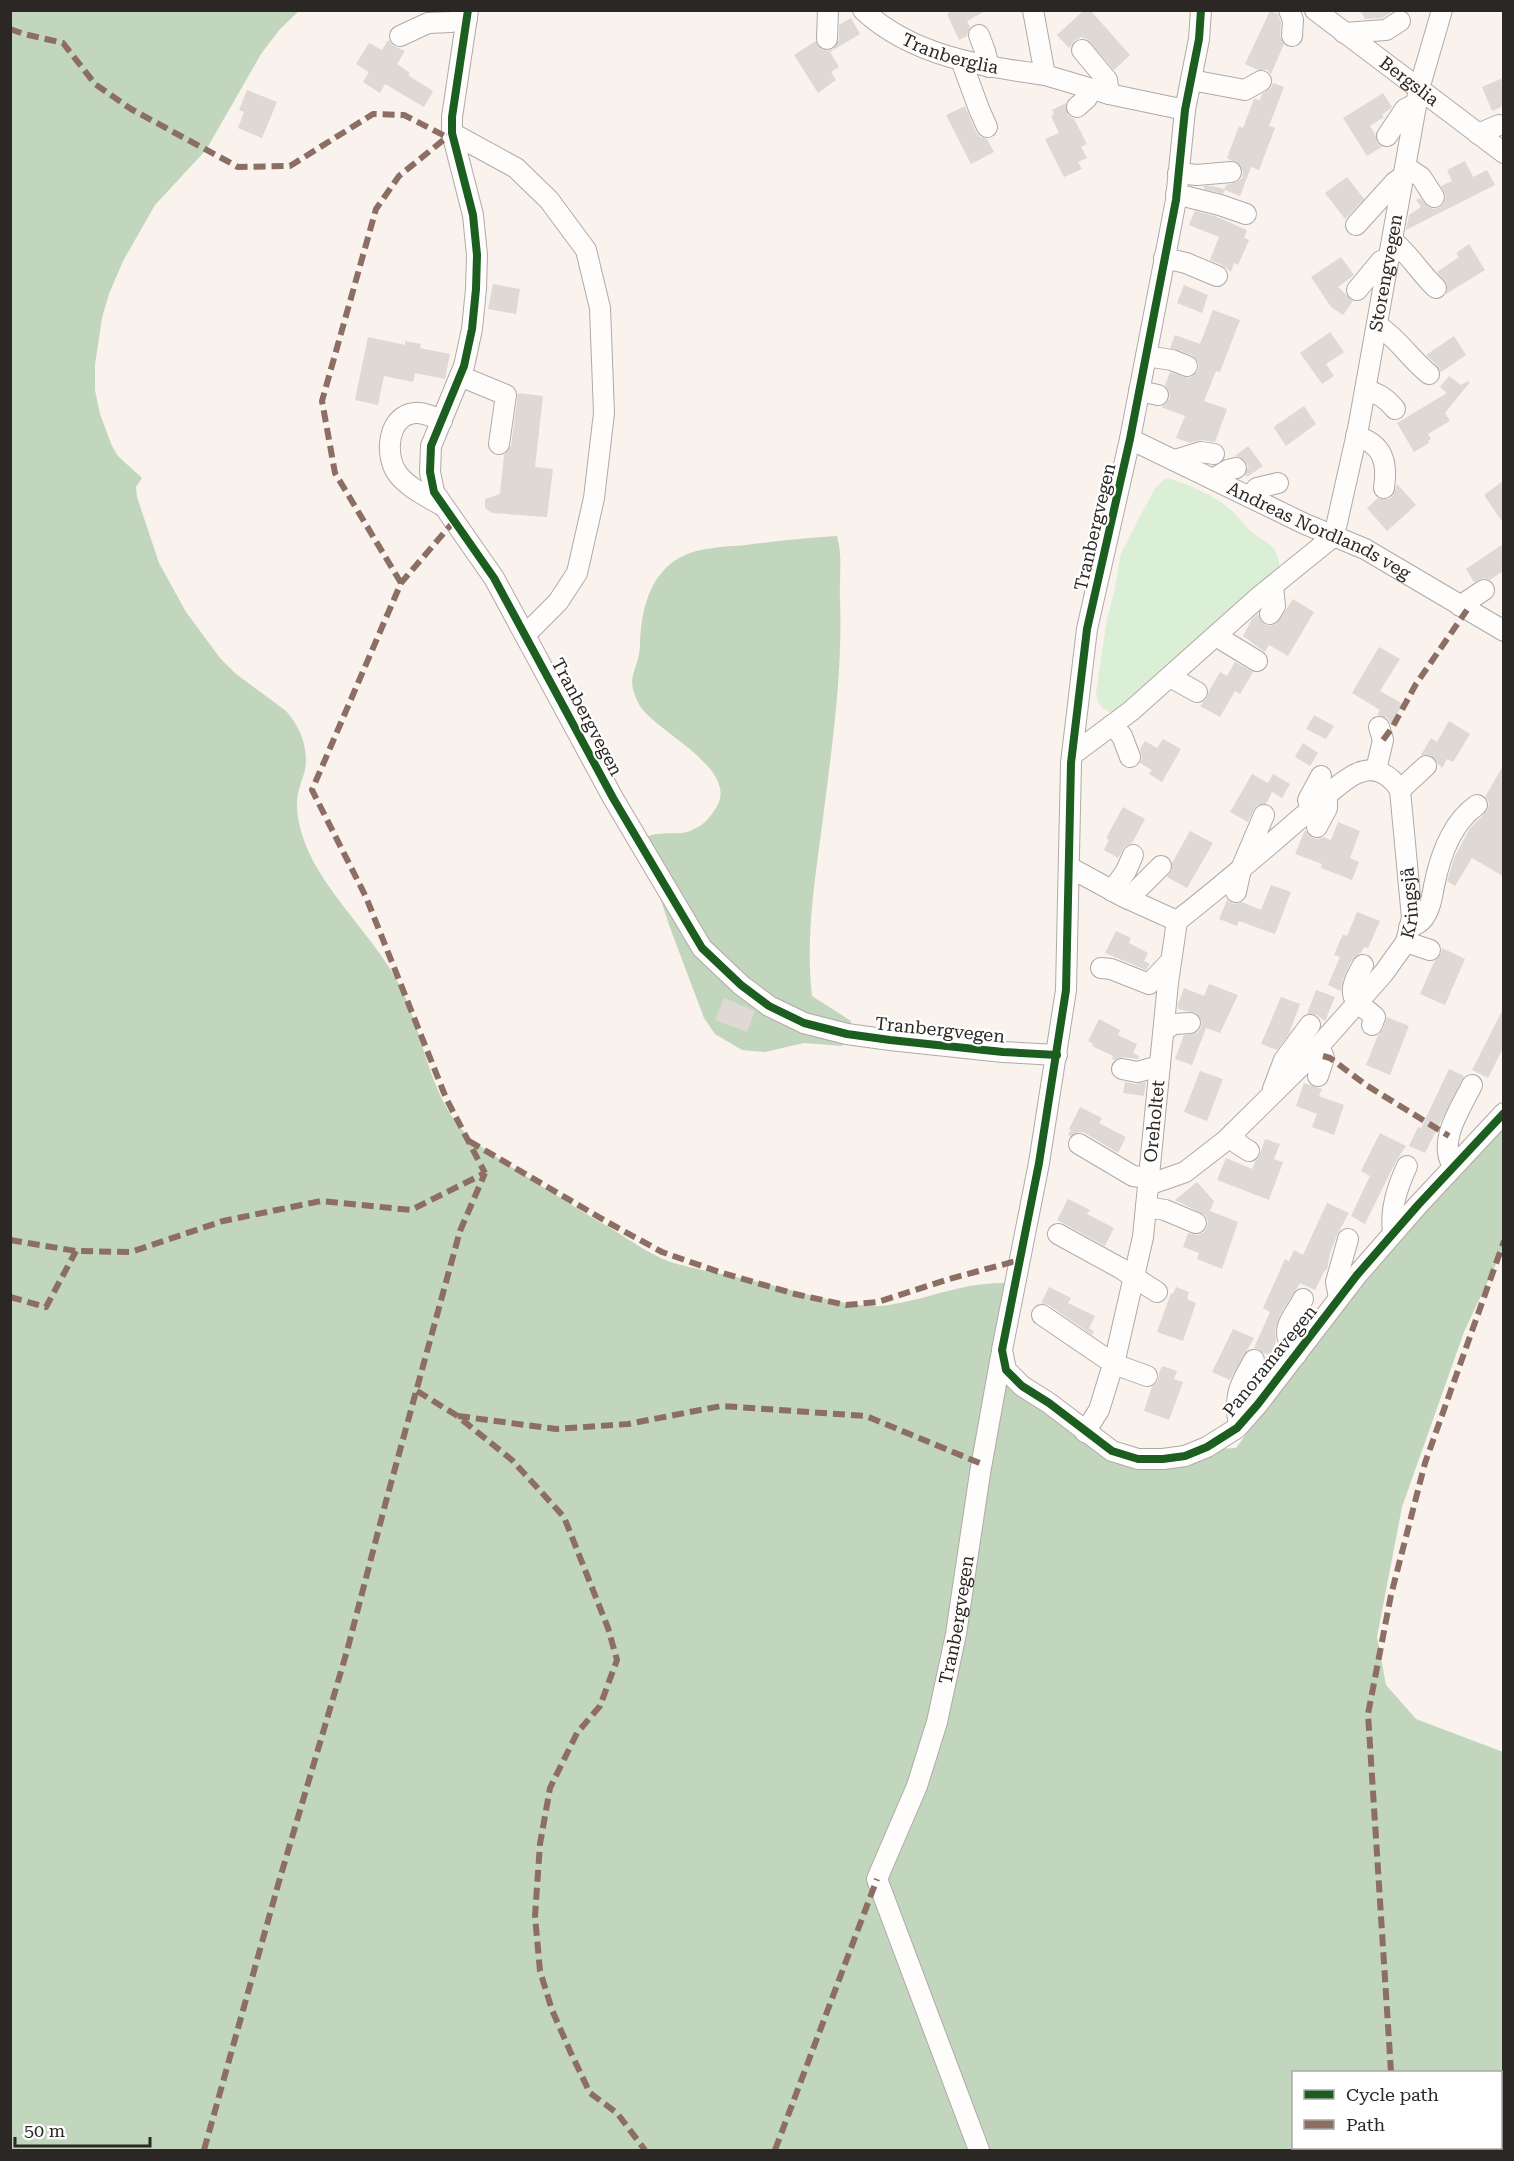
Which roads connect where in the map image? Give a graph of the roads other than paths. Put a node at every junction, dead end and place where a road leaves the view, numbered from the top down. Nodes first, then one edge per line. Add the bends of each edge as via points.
1 (828, 10) edge
2 (863, 10) edge
3 (1033, 10) edge
4 (1201, 10) edge
5 (1289, 10) edge
6 (1315, 10) edge
7 (1443, 10) edge
8 (468, 15) edge
9 (881, 17) edge
10 (1400, 21) dead end
11 (1344, 33) junction
12 (979, 35) dead end
13 (400, 36) dead end
14 (1293, 36) dead end
15 (827, 39) dead end
16 (1082, 50) dead end
17 (961, 60) junction
18 (989, 67) junction
19 (1044, 75) junction
20 (1191, 80) junction
21 (1261, 81) dead end
22 (1100, 91) junction
23 (1418, 96) junction
24 (1077, 107) dead end
25 (1185, 110) junction
26 (1499, 125) dead end
27 (987, 127) dead end
28 (452, 133) junction
29 (1478, 134) junction
30 (1387, 136) dead end
31 (1503, 153) edge
32 (1405, 171) junction
33 (1232, 172) dead end
34 (1178, 173) junction
35 (1176, 194) junction
36 (1434, 197) dead end
37 (1246, 214) dead end
38 (1356, 225) dead end
39 (1392, 249) junction
40 (1164, 258) junction
41 (1217, 276) dead end
42 (1436, 288) dead end
43 (1357, 290) dead end
44 (1377, 325) junction
45 (1146, 356) junction
46 (1187, 366) dead end
47 (1429, 374) dead end
48 (460, 376) junction
49 (1365, 390) junction
50 (1395, 409) dead end
51 (441, 421) junction
52 (1356, 436) junction
53 (1130, 439) junction
54 (498, 444) dead end
55 (1214, 454) dead end
56 (1175, 460) junction
57 (1236, 468) dead end
58 (1213, 479) junction
59 (1278, 483) dead end
60 (1383, 488) dead end
61 (1249, 497) junction
62 (446, 508) junction
63 (1334, 536) junction
64 (1273, 586) junction
65 (1484, 590) dead end
66 (1460, 606) junction
67 (1270, 614) dead end
68 (1503, 632) edge
69 (525, 635) junction
70 (1216, 636) junction
71 (1257, 661) dead end
72 (1170, 677) junction
73 (1197, 692) dead end
74 (1112, 725) junction
75 (1379, 727) dead end
76 (1072, 755) junction
77 (1130, 757) dead end
78 (1426, 766) dead end
79 (1376, 770) junction
80 (1320, 776) dead end
81 (1400, 790) junction
82 (1477, 805) dead end
83 (1264, 815) dead end
84 (1314, 818) junction
85 (1133, 855) dead end
86 (1161, 866) dead end
87 (1069, 867) junction
88 (1241, 869) junction
89 (1236, 892) dead end
90 (1120, 895) junction
91 (1177, 921) junction
92 (1408, 935) junction
93 (1430, 950) dead end
94 (1171, 962) junction
95 (1363, 964) dead end
96 (1101, 968) dead end
97 (1357, 1003) junction
98 (1190, 1023) dead end
99 (1310, 1025) dead end
100 (1372, 1025) dead end
101 (1164, 1030) junction
102 (1319, 1046) junction
103 (1057, 1055) junction
104 (1160, 1066) junction
105 (1122, 1069) dead end
106 (1318, 1076) dead end
107 (1472, 1085) dead end
108 (1271, 1095) junction
109 (1503, 1113) edge
110 (1233, 1133) junction
111 (1079, 1144) dead end
112 (1249, 1151) dead end
113 (1407, 1166) dead end
114 (1453, 1166) junction
115 (1149, 1182) junction
116 (1146, 1207) junction
117 (1196, 1223) dead end
118 (1393, 1233) junction
119 (1058, 1234) dead end
120 (1348, 1239) dead end
121 (1134, 1277) junction
122 (1157, 1293) dead end
123 (1339, 1298) junction
124 (1303, 1299) dead end
125 (1042, 1316) dead end
126 (1002, 1350) junction
127 (1296, 1355) junction
128 (1254, 1360) dead end
129 (1114, 1364) junction
130 (1006, 1370) joint
131 (1147, 1376) dead end
132 (1239, 1425) junction
133 (1085, 1432) junction
134 (979, 2151) edge

1 - 15 street
2 - 9 street, Tranberglia
3 - 19 street
4 - 20 street, Tranbergvegen
5 - 14 street
6 - 11 street, Bergslia
7 - 23 street, Storengvegen
8 - 13 street via 451,22 428,22
8 - 28 street
9 - 17 street, Tranberglia via 905,40
10 - 11 street via 1386,30
11 - 23 street, Bergslia
12 - 18 street
16 - 22 street via 1107,80
17 - 18 street, Tranberglia
17 - 27 street
18 - 19 street, Tranberglia
19 - 22 street, Tranberglia
20 - 21 street via 1245,90
20 - 25 street, Tranbergvegen
22 - 24 street
22 - 25 street, Tranberglia
23 - 29 street, Bergslia
23 - 30 street
23 - 32 street, Storengvegen
25 - 34 street, Tranbergvegen
26 - 29 street
28 - 48 street, Tranbergvegen via 473,215 477,255 472,329
28 - 69 street via 516,168 549,200 586,250 600,308 604,412 594,498 577,573 558,602
29 - 31 street, Bergslia
32 - 36 street via 1421,177
32 - 38 street
32 - 39 street, Storengvegen
33 - 34 street
34 - 35 street, Tranbergvegen
35 - 37 street
35 - 40 street, Tranbergvegen
39 - 42 street via 1406,252
39 - 43 street
39 - 44 street, Storengvegen
40 - 41 street
40 - 45 street, Tranbergvegen
44 - 47 street via 1391,334
44 - 49 street, Storengvegen
45 - 46 street
45 - 53 street, Tranbergvegen via 1149,393
48 - 51 street, Tranbergvegen
48 - 54 street via 506,394
49 - 50 street via 1387,399
49 - 52 street, Storengvegen
51 - 62 street, Tranbergvegen via 431,446 430,472 434,492
51 - 62 street via 414,412 397,422 390,437 389,454 396,472 409,485
52 - 60 street via 1368,439 1378,448 1385,464
52 - 63 street, Storengvegen
53 - 56 street, Andreas Nordlands veg
53 - 76 street, Tranbergvegen via 1087,629
55 - 56 street via 1201,452
56 - 58 street, Andreas Nordlands veg
57 - 58 street
58 - 61 street, Andreas Nordlands veg
59 - 61 street via 1257,488
61 - 63 street, Andreas Nordlands veg
62 - 69 street, Tranbergvegen via 494,578
63 - 64 street
63 - 66 street, Andreas Nordlands veg via 1365,549
64 - 67 street via 1275,606
64 - 70 street
65 - 66 street
66 - 68 street, Andreas Nordlands veg
69 - 103 street, Tranbergvegen via 613,798 702,948 741,986 769,1006 804,1023 847,1034
70 - 71 street
70 - 72 street
72 - 73 street
72 - 74 street
74 - 76 street
74 - 77 street via 1122,736
75 - 79 street via 1383,740
76 - 87 street, Tranbergvegen
78 - 81 street
79 - 81 street via 1393,779
79 - 84 street via 1358,772 1327,796
80 - 84 street via 1308,800
81 - 92 street, Kringsjå via 1412,918
82 - 92 street via 1458,824 1438,868 1430,905 1423,920
83 - 88 street
84 - 88 street
85 - 90 street
86 - 90 street
87 - 90 street
87 - 103 street, Tranbergvegen via 1066,990
88 - 89 street
88 - 91 street
90 - 91 street
91 - 94 street, Oreholtet
92 - 93 street
92 - 97 street, Kringsjå via 1383,974
94 - 96 street via 1149,984
94 - 101 street, Oreholtet
95 - 97 street via 1355,980 1353,994
97 - 100 street via 1375,1017
97 - 102 street, Kringsjå
98 - 101 street via 1174,1024
99 - 108 street via 1284,1060
101 - 104 street, Oreholtet
102 - 106 street via 1324,1058
102 - 108 street, Kringsjå
103 - 126 street, Tranbergvegen
104 - 105 street via 1137,1072
104 - 115 street, Oreholtet
107 - 114 street via 1448,1140 1447,1156
108 - 110 street, Kringsjå
109 - 114 street, Panoramavegen
110 - 112 street via 1238,1144
110 - 115 street, Kringsjå via 1185,1172
111 - 115 street
113 - 118 street via 1391,1216
114 - 118 street, Panoramavegen
115 - 116 street, Oreholtet
116 - 117 street
116 - 121 street, Oreholtet
118 - 123 street, Panoramavegen
119 - 121 street
120 - 123 street via 1336,1282
121 - 122 street
121 - 129 street, Oreholtet
123 - 127 street, Panoramavegen
124 - 127 street via 1286,1326 1287,1342
125 - 129 street
126 - 130 street, Tranbergvegen
126 - 134 street, Tranbergvegen via 956,1634 937,1722 917,1786 877,1879
127 - 132 street, Panoramavegen
128 - 132 street via 1237,1395
129 - 131 street
129 - 133 street, Oreholtet via 1099,1410
130 - 133 street, Panoramavegen
132 - 133 street, Panoramavegen via 1208,1447 1163,1459 1138,1460 1112,1451

